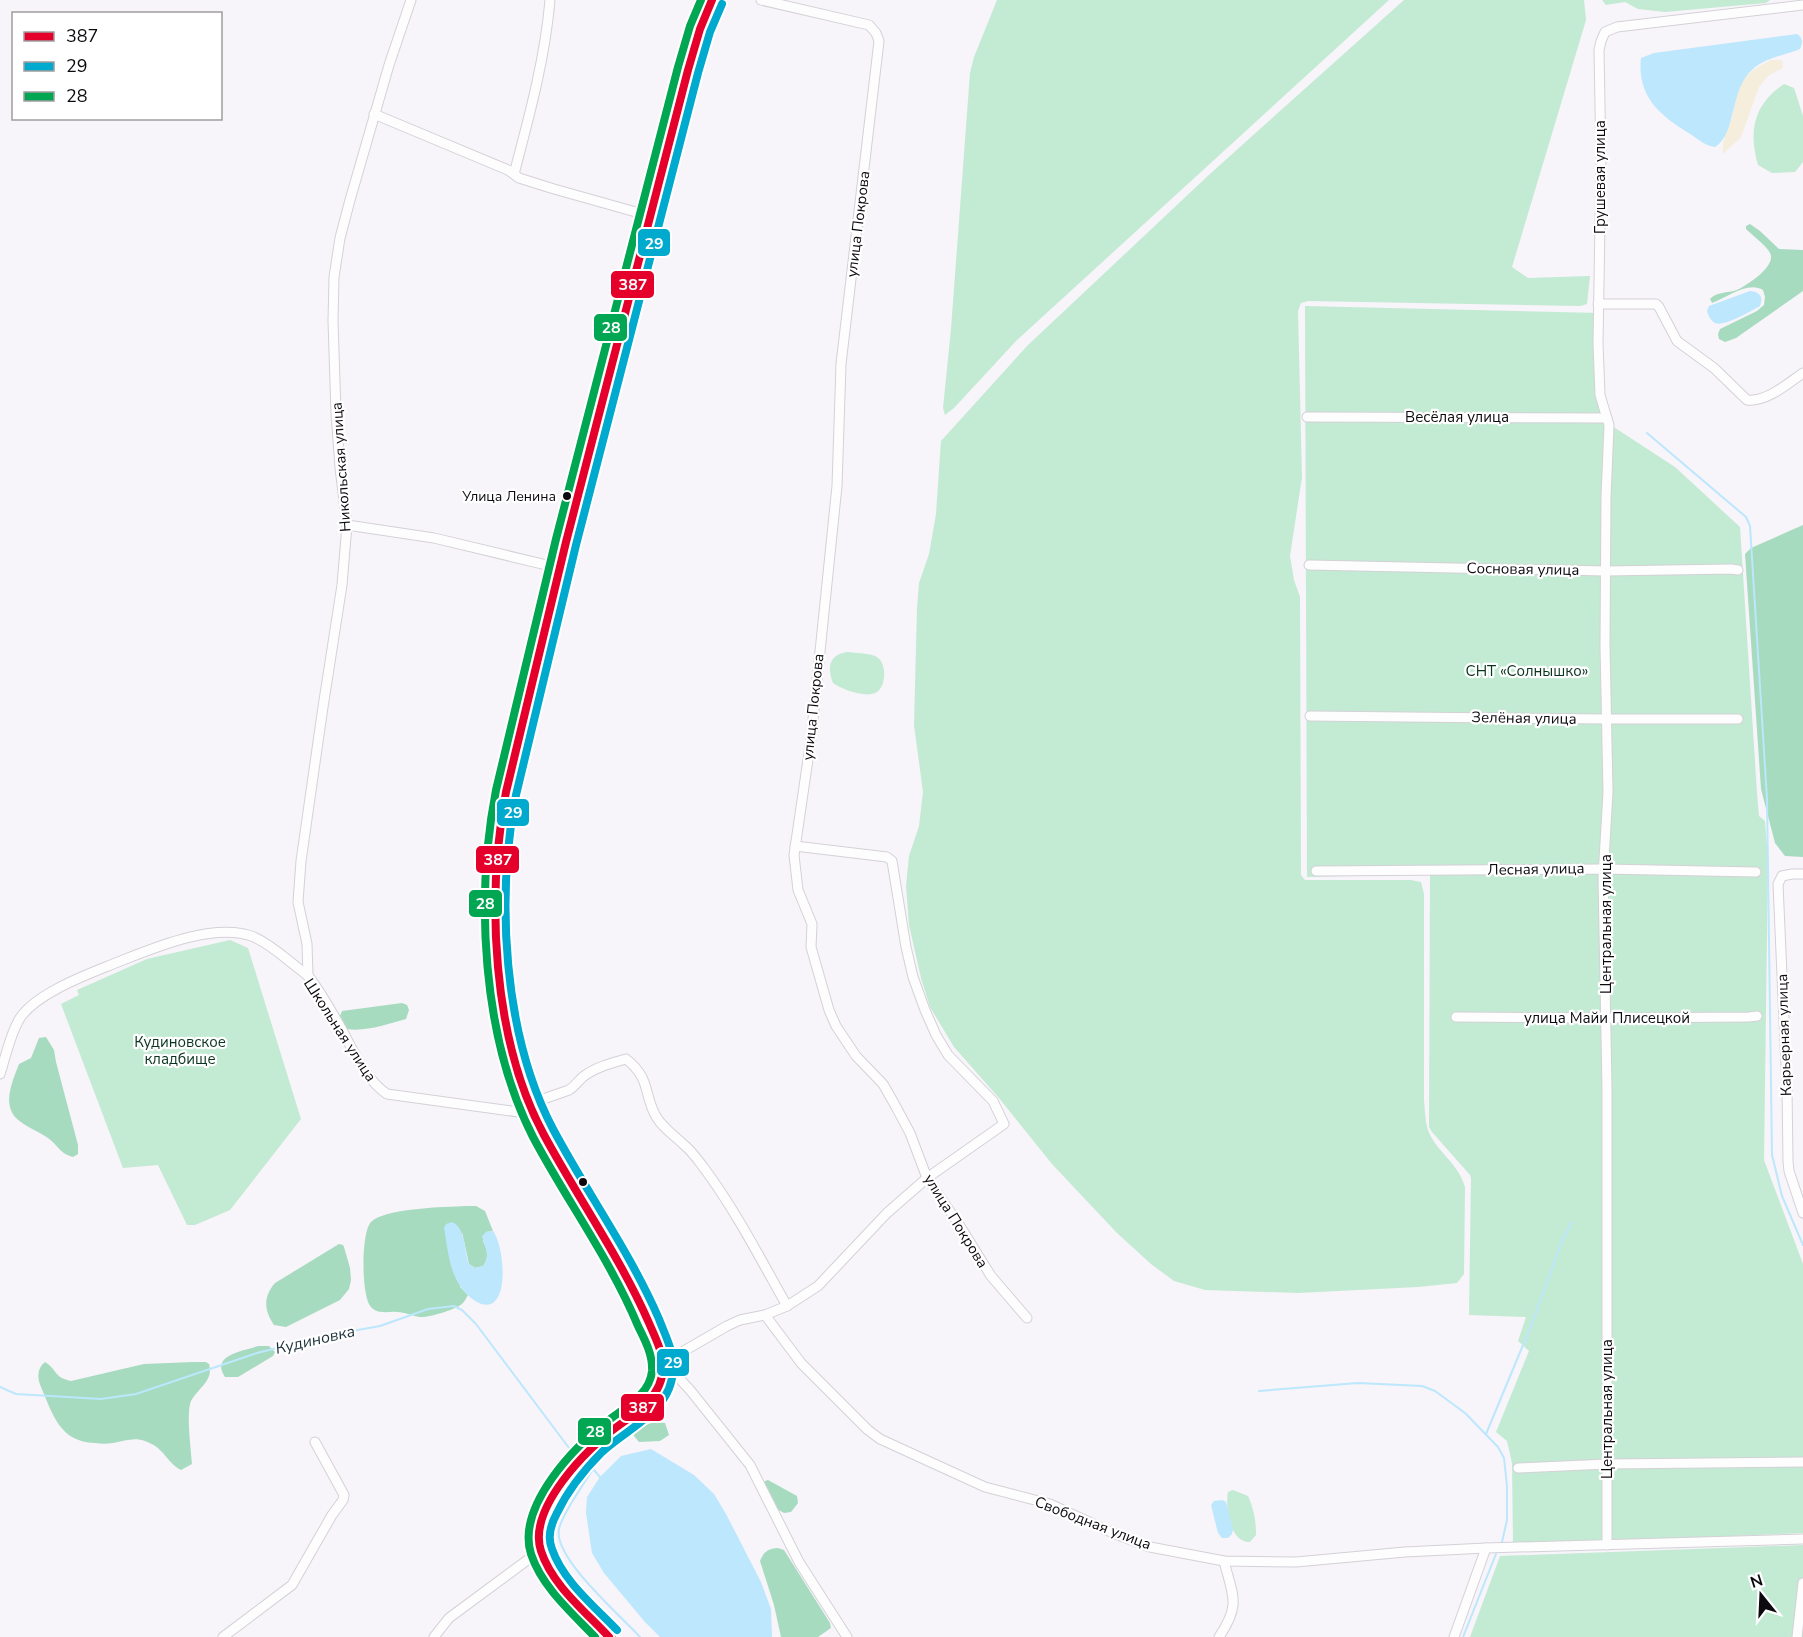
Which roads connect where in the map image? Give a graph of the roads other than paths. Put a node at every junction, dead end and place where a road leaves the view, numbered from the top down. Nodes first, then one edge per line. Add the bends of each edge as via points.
1 (411, 0) edge
2 (550, 0) edge
3 (712, 0) edge
4 (761, 0) edge
5 (1803, 5) edge
6 (374, 114) junction
7 (514, 174) junction
8 (650, 216) junction
9 (1598, 304) junction
10 (1803, 373) edge
11 (1307, 417) dead end
12 (1607, 418) junction
13 (347, 525) junction
14 (1309, 565) dead end
15 (559, 568) junction
16 (1738, 570) dead end
17 (1606, 571) junction
18 (1310, 716) dead end
19 (1608, 719) junction
20 (1738, 719) dead end
21 (795, 846) junction
22 (1604, 868) junction
23 (1316, 871) dead end
24 (1756, 872) dead end
25 (1803, 874) edge
26 (308, 976) junction
27 (1757, 1016) dead end
28 (1456, 1017) dead end
29 (1606, 1018) junction
30 (0, 1074) edge
31 (531, 1109) junction
32 (927, 1178) junction
33 (1803, 1213) edge
34 (787, 1306) junction
35 (765, 1315) junction
36 (1027, 1318) dead end
37 (663, 1368) junction
38 (315, 1442) dead end
39 (1803, 1462) edge
40 (1607, 1464) junction
41 (1518, 1468) dead end
42 (1803, 1539) edge
43 (1607, 1545) junction
44 (1486, 1548) junction
45 (541, 1550) junction
46 (1224, 1561) junction
47 (1803, 1583) edge
48 (223, 1637) edge
49 (434, 1637) edge
50 (609, 1637) edge
51 (847, 1637) edge
52 (1219, 1637) edge
53 (1454, 1637) edge
54 (1797, 1637) edge

1 - 6 street, Никольская улица
2 - 7 street via 548,26
3 - 8 main road via 688,70
4 - 21 street, улица Покрова via 869,25 879,41 842,364 837,486 811,739
5 - 9 street, Грушевая улица via 1617,27 1605,32 1599,50
6 - 7 street
6 - 13 street, Никольская улица via 340,238 334,277 336,413
7 - 8 street
8 - 15 main road
9 - 10 street via 1656,304 1677,341 1748,400 1763,398
9 - 12 street, Центральная улица via 1600,395
11 - 12 street, Весёлая улица
12 - 17 street, Центральная улица
13 - 15 street via 434,538
13 - 26 street, Никольская улица via 342,585 301,861 298,902 307,945
14 - 17 street, Сосновая улица
15 - 31 main road via 502,812 494,906 495,939 512,1052
16 - 17 street, Сосновая улица
17 - 19 street, Центральная улица
18 - 19 street, Зелёная улица
19 - 20 street, Зелёная улица
19 - 22 street, Центральная улица
21 - 32 street, улица Покрова via 798,890 812,924 811,947 829,1010 856,1056 883,1084 896,1105
21 - 32 street via 887,857 892,861 906,947 925,1010 948,1055 993,1101 1004,1124
22 - 23 street, Лесная улица
22 - 24 street, Лесная улица
22 - 29 street, Центральная улица
25 - 33 street, Карьерная улица via 1782,876 1778,884 1788,1161
26 - 30 street, Школьная улица via 274,949 243,934 215,933 171,943 91,973 36,1002 20,1018
26 - 31 street, Школьная улица via 368,1076 387,1094
27 - 29 street, улица Майи Плисецкой
28 - 29 street, улица Майи Плисецкой
29 - 40 street, Центральная улица
31 - 34 street via 569,1090 595,1069 626,1059 641,1073 655,1115 704,1168
31 - 37 main road via 630,1282
32 - 34 street via 887,1213 818,1286
32 - 36 street, улица Покрова via 991,1276
34 - 35 street
35 - 37 street via 727,1326
35 - 46 street, Свободная улица via 801,1363 880,1439 985,1487 1050,1504 1141,1543
37 - 45 main road via 655,1396 593,1447 558,1488 540,1528
37 - 51 street via 690,1390 750,1465 799,1562
38 - 48 street via 344,1495 343,1500 292,1585
39 - 40 street
40 - 41 street
40 - 43 street, Центральная улица
42 - 43 street, Свободная улица
43 - 44 street, Свободная улица
44 - 46 street, Свободная улица via 1296,1562
44 - 53 street
45 - 49 street via 449,1618
45 - 50 main road via 556,1578
46 - 52 street via 1234,1601 1233,1612
47 - 54 street

